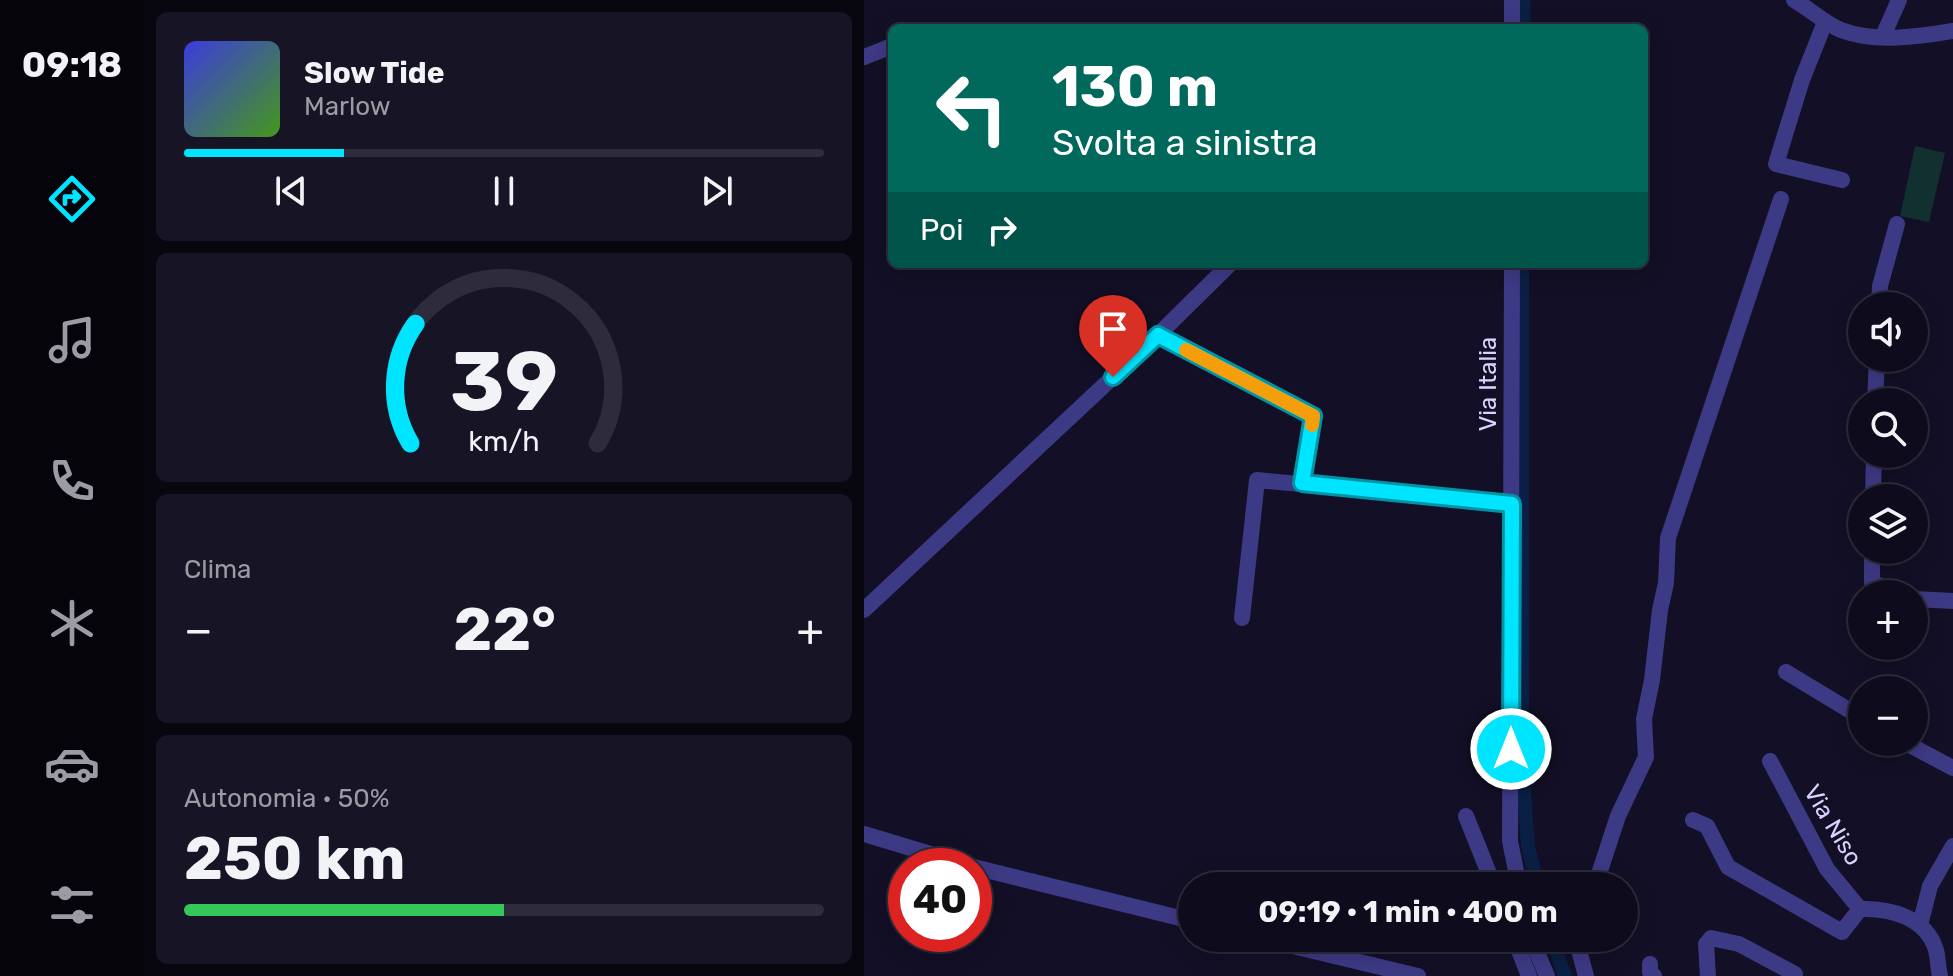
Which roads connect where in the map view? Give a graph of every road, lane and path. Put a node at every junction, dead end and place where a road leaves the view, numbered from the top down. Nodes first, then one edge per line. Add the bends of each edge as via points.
1 (1512, 0) edge
2 (1794, 0) edge
3 (1899, 0) edge
4 (1825, 22) junction
5 (1512, 24) edge
6 (1951, 28) edge
7 (1883, 36) junction
8 (888, 48) edge
9 (864, 57) edge
10 (1842, 180) dead end
11 (1781, 199) dead end
12 (1897, 224) dead end
13 (1226, 268) edge
14 (1512, 268) edge
15 (1880, 292) edge
16 (1158, 335) junction
17 (1302, 483) junction
18 (1512, 504) junction
19 (1928, 600) edge
20 (1953, 601) edge
21 (864, 610) edge
22 (1242, 618) dead end
23 (1786, 672) dead end
24 (1848, 710) edge
25 (1928, 755) edge
26 (1770, 761) dead end
27 (1953, 768) edge
28 (1466, 816) dead end
29 (1693, 820) dead end
30 (864, 834) edge
31 (1953, 846) edge
32 (911, 848) edge
33 (992, 871) edge
34 (1488, 872) edge
35 (1516, 872) edge
36 (1600, 872) edge
37 (1860, 909) junction
38 (1178, 918) edge
39 (1920, 925) junction
40 (1318, 952) edge
41 (1520, 952) edge
42 (1537, 952) edge
43 (1580, 952) edge
44 (1944, 967) edge
45 (1795, 974) dead end
46 (1418, 976) edge
47 (1529, 976) edge
48 (1547, 976) edge
49 (1586, 976) edge
50 (1708, 976) edge

1 - 5 street
2 - 4 street
3 - 7 street
4 - 7 street via 1861,36
4 - 10 street via 1776,164
6 - 7 street via 1928,35
8 - 9 street
11 - 36 street via 1668,538 1644,719 1646,757
12 - 15 street
13 - 16 street
14 - 18 street, Via Italia
16 - 17 street via 1313,416
16 - 21 street
17 - 18 street
17 - 22 street via 1257,480
18 - 35 street, Via Italia via 1510,841
19 - 20 street
23 - 24 street
25 - 27 street
26 - 37 street, Via Niso via 1827,869
28 - 34 street
29 - 37 street via 1707,826 1728,867 1842,932
30 - 32 street
31 - 39 street via 1930,886
33 - 38 street
37 - 39 street via 1892,911
39 - 44 street
40 - 46 street
41 - 47 street
42 - 48 street
43 - 49 street
45 - 50 street via 1739,944 1711,938 1706,944

